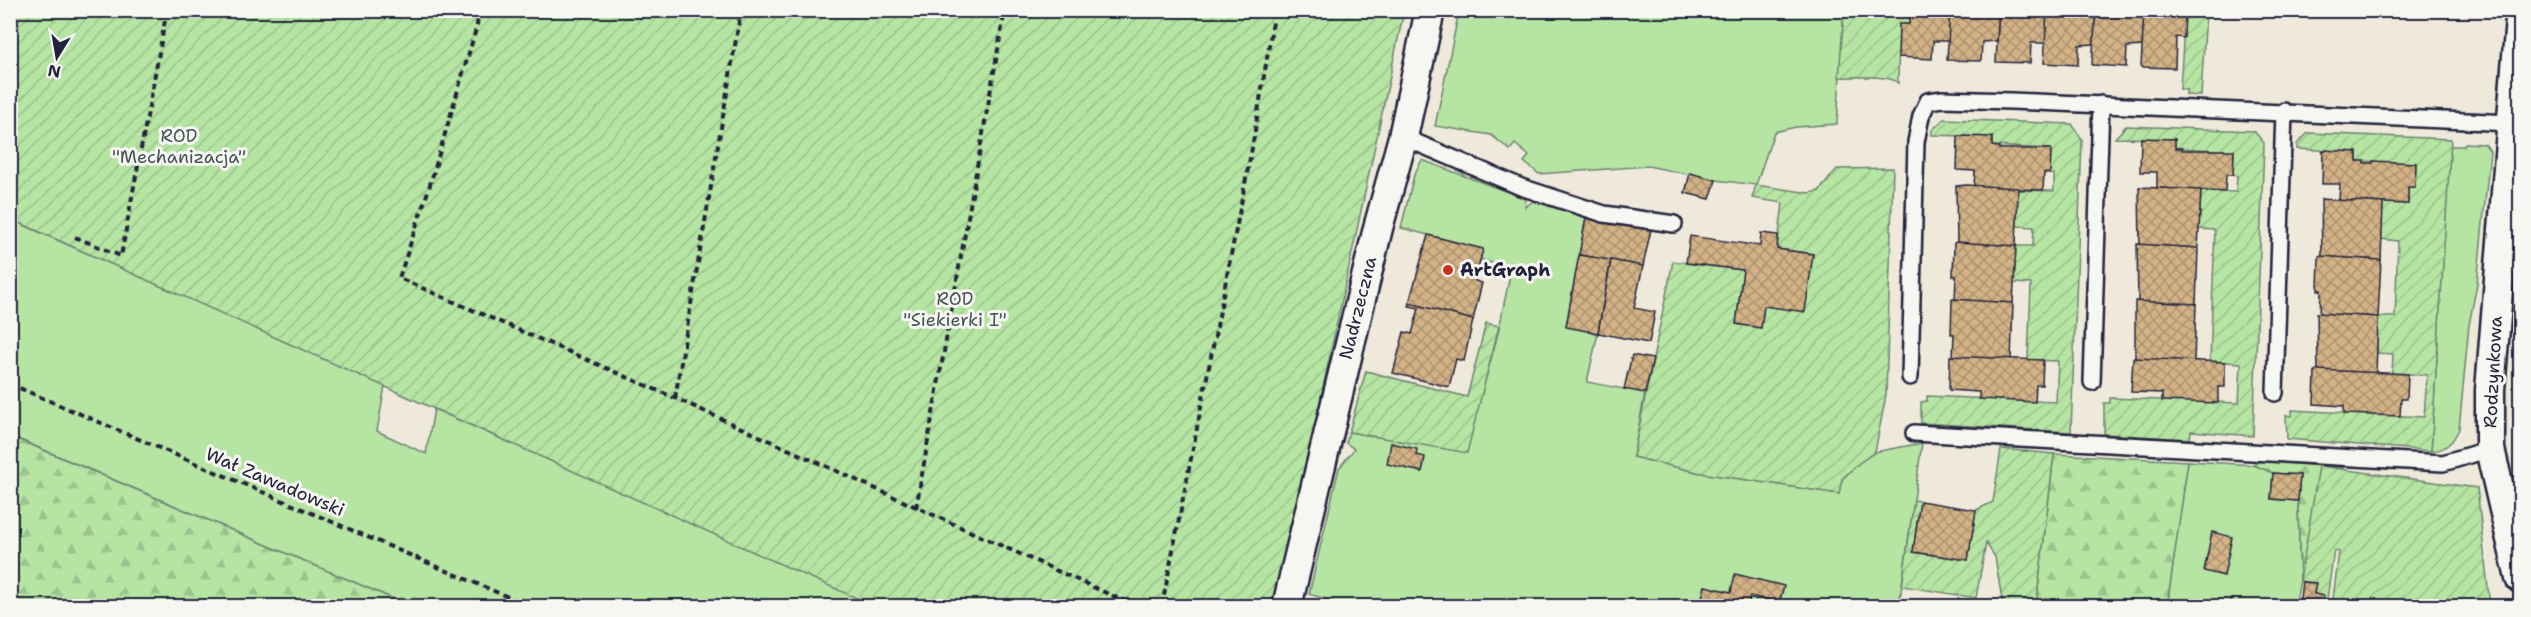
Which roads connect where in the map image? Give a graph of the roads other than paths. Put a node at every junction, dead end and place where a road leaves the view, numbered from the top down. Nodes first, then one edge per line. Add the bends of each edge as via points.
1 (1430, 10) edge
2 (2520, 19) edge
3 (2102, 104) junction
4 (2284, 111) junction
5 (2512, 123) junction
6 (1403, 137) junction
7 (1674, 224) dead end
8 (1910, 377) dead end
9 (2092, 382) dead end
10 (2275, 393) dead end
11 (1914, 433) dead end
12 (2490, 449) junction
13 (2520, 578) edge
14 (1287, 606) edge

1 - 6 street, Nadrzeczna
2 - 5 street, Rodzynkowa
3 - 4 lane
3 - 8 lane via 1928,101 1917,142
3 - 9 lane
4 - 5 lane
4 - 10 lane
5 - 12 street, Rodzynkowa via 2490,390
6 - 7 lane via 1521,187 1604,214
6 - 14 street, Nadrzeczna
11 - 12 lane via 2443,463
12 - 13 street, Rodzynkowa

